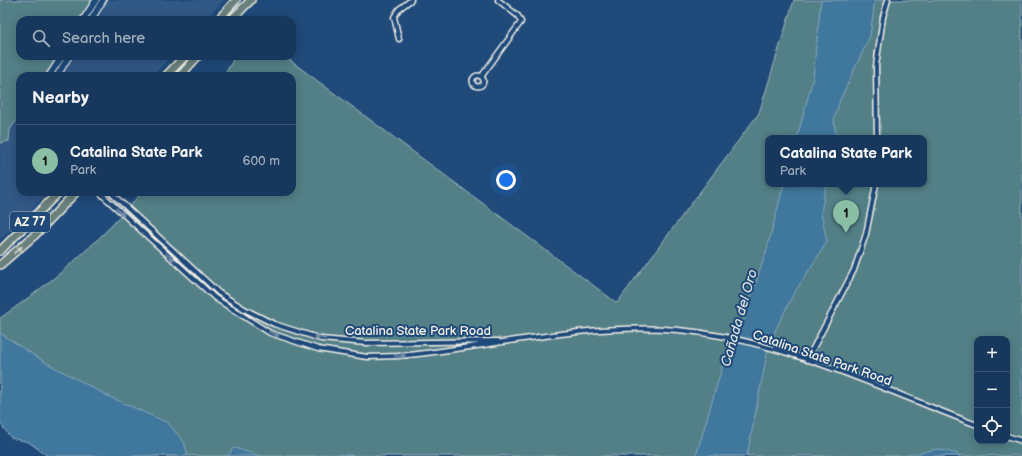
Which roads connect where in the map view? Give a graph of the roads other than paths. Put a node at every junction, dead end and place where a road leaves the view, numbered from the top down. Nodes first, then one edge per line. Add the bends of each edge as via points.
1 (96, 0) edge
2 (103, 0) edge
3 (236, 0) edge
4 (251, 0) edge
5 (411, 0) edge
6 (498, 0) edge
7 (888, 0) edge
8 (86, 16) edge
9 (93, 16) edge
10 (222, 16) edge
11 (235, 16) edge
12 (399, 38) dead end
13 (59, 60) edge
14 (67, 60) edge
15 (181, 60) edge
16 (194, 60) edge
17 (52, 72) edge
18 (59, 72) edge
19 (170, 72) edge
20 (184, 72) edge
21 (482, 77) dead end
22 (877, 135) edge
23 (875, 187) edge
24 (55, 196) edge
25 (72, 196) edge
26 (103, 196) edge
27 (114, 196) edge
28 (0, 251) edge
29 (0, 265) edge
30 (512, 341) junction
31 (807, 360) junction
32 (974, 424) edge
33 (1010, 437) edge
34 (1022, 441) edge

1 - 8 street
2 - 9 street
3 - 10 highway
4 - 11 highway
5 - 12 street via 399,9 394,17
6 - 21 street via 518,16 520,22
7 - 22 street via 876,66
13 - 17 street
14 - 18 street
15 - 19 highway
16 - 20 highway
23 - 31 street via 866,234 854,270
24 - 28 highway, AZ 77
29 -> 25 highway, AZ 77 via 35,235
26 -> 30 street, Catalina State Park Road via 215,298 270,333 300,344 318,350 382,357 426,354
30 -> 27 street, Catalina State Park Road via 366,343 321,339 274,324 219,293
30 - 31 street, Catalina State Park Road via 618,329 677,330 747,342
31 - 32 street, Catalina State Park Road
33 - 34 street

